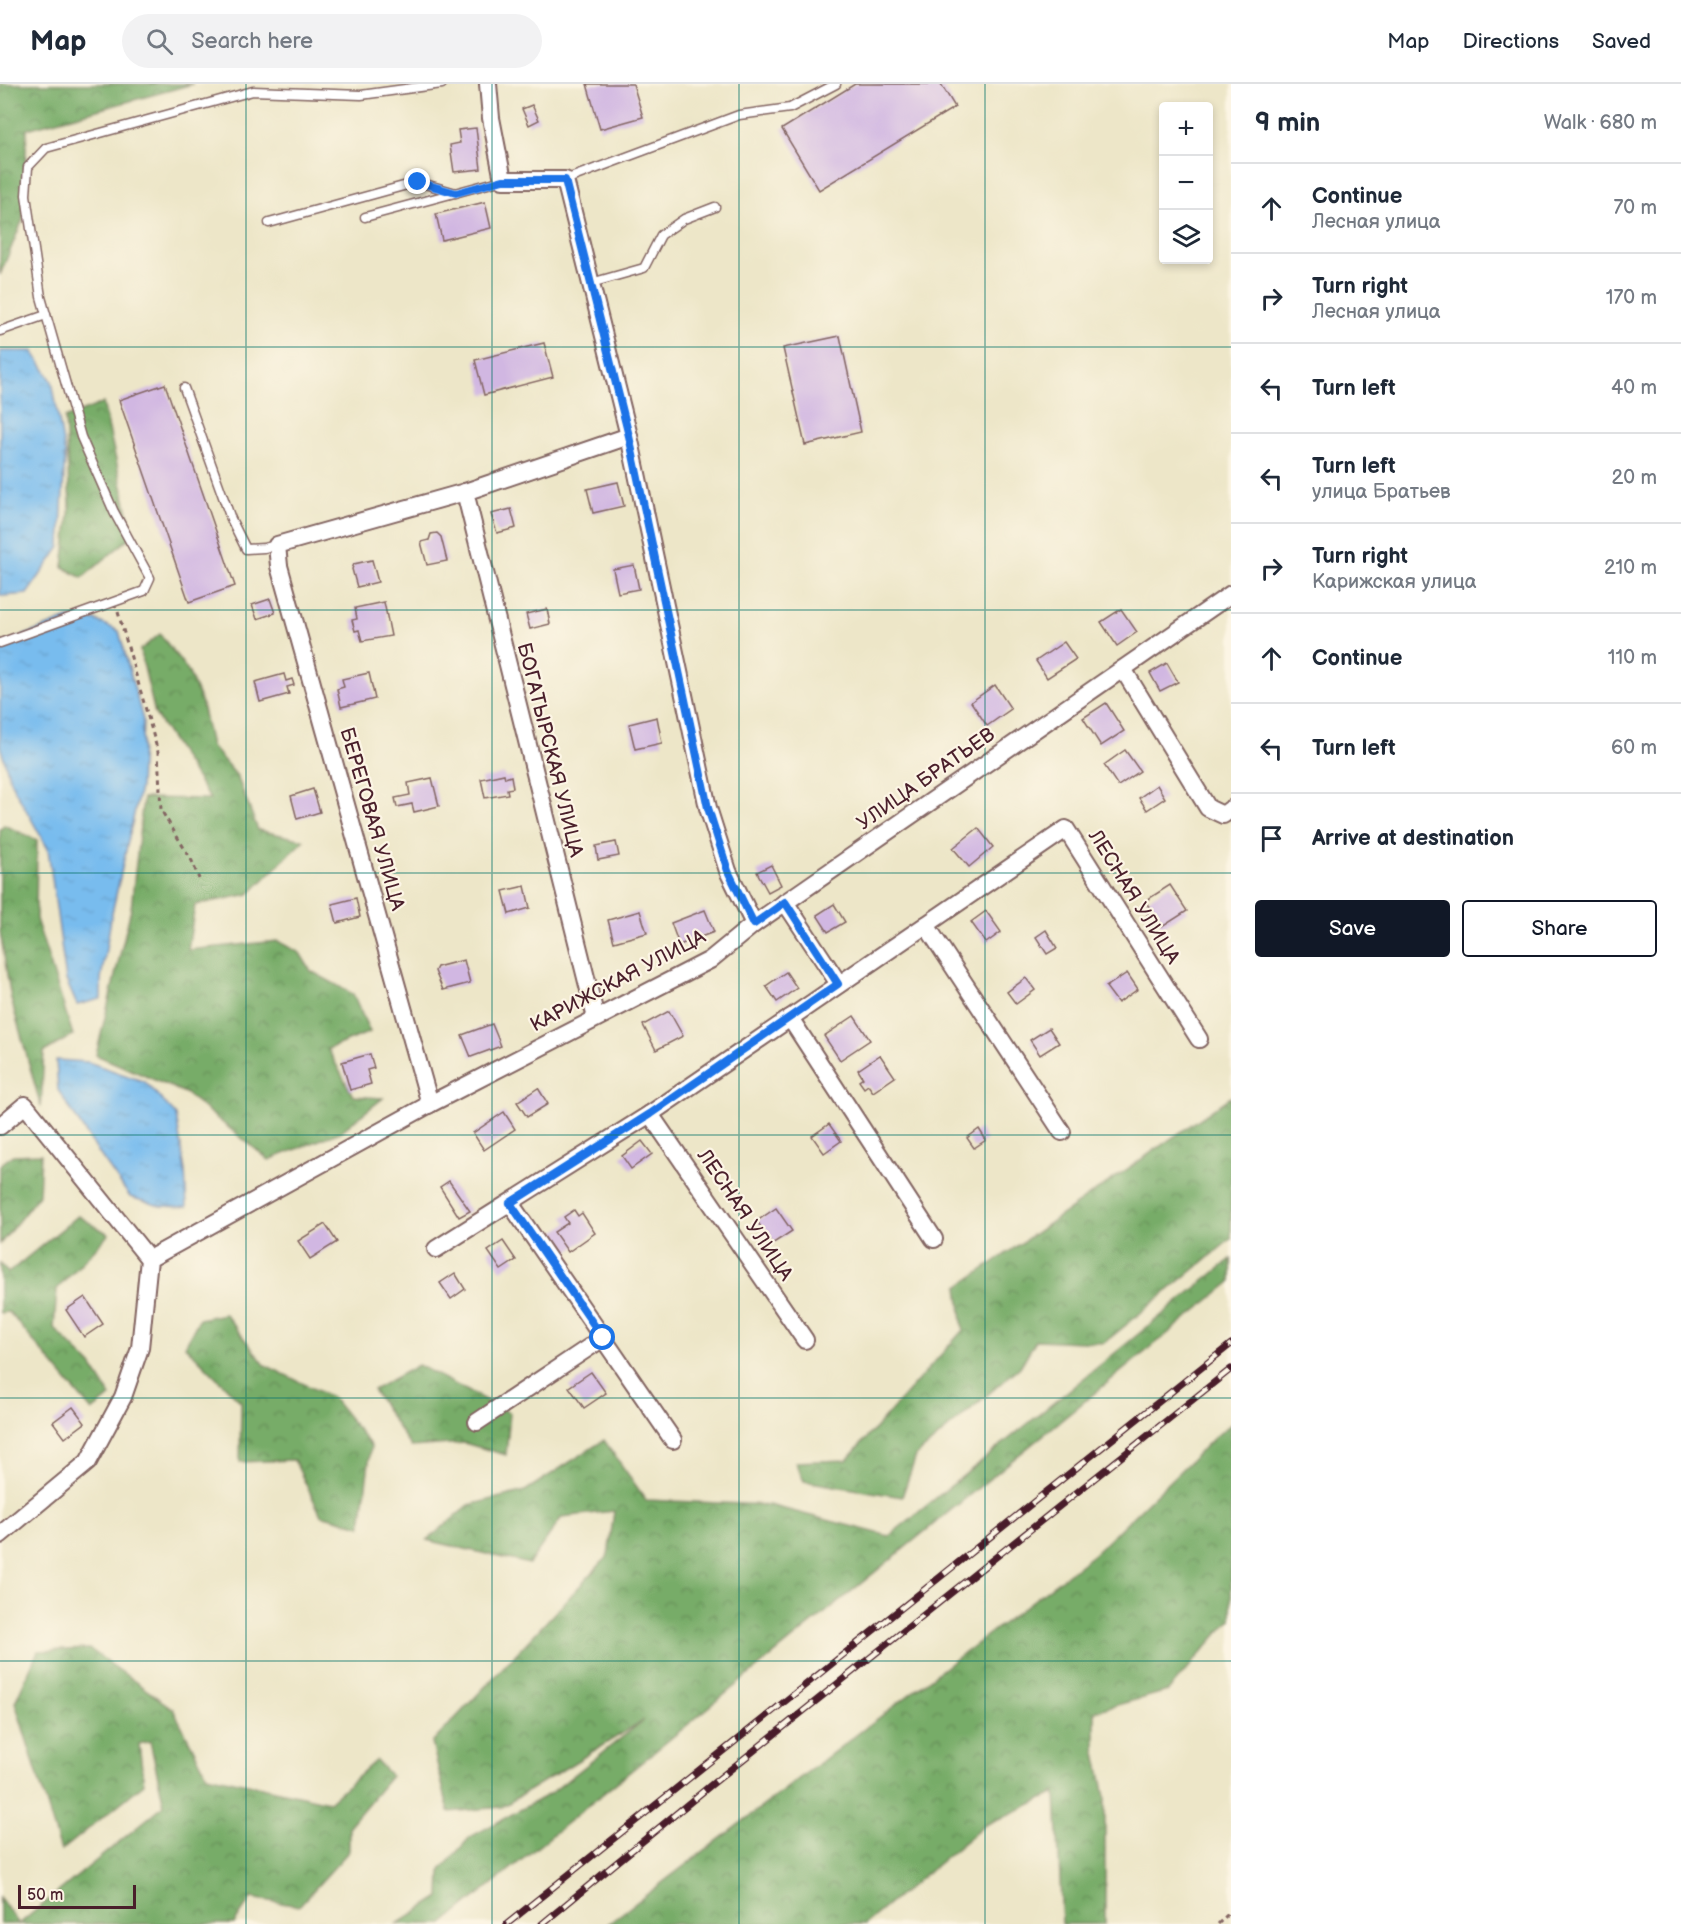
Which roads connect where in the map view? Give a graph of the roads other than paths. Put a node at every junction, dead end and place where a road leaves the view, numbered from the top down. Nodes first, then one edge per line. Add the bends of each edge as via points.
1 (442, 84) edge
2 (488, 84) edge
3 (836, 84) edge
4 (503, 180) junction
5 (565, 180) junction
6 (456, 193) junction
7 (715, 207) dead end
8 (365, 217) dead end
9 (269, 223) dead end
10 (591, 283) junction
11 (46, 315) junction
12 (0, 331) edge
13 (184, 388) dead end
14 (629, 436) junction
15 (465, 492) junction
16 (277, 545) junction
17 (1231, 594) edge
18 (0, 643) edge
19 (1123, 669) junction
20 (1231, 809) edge
21 (785, 902) junction
22 (754, 924) junction
23 (926, 925) junction
24 (838, 984) junction
25 (596, 1018) junction
26 (790, 1018) junction
27 (1199, 1039) dead end
28 (430, 1104) junction
29 (650, 1114) junction
30 (0, 1125) edge
31 (1062, 1132) dead end
32 (510, 1203) junction
33 (934, 1239) dead end
34 (436, 1249) dead end
35 (149, 1259) junction
36 (603, 1338) junction
37 (805, 1340) dead end
38 (477, 1422) dead end
39 (673, 1440) dead end
40 (0, 1534) edge

1 - 11 lane via 361,94 253,91 46,148 28,167 26,195
2 - 4 street
3 - 5 lane via 790,108 739,115
4 - 5 street
4 - 6 lane
5 - 10 street
6 - 8 lane
6 - 9 lane via 418,182
7 - 10 lane via 684,219 661,235 644,268
10 - 14 street
11 - 12 lane
11 - 18 lane via 81,437 114,512 150,578 144,591
13 - 16 lane via 231,519 246,549
14 - 15 street
14 - 22 street via 708,808 728,871
15 - 16 street
15 - 25 street, БОГАТЫРСКАЯ УЛИЦА
16 - 28 street, БЕРЕГОВАЯ УЛИЦА via 279,566
17 - 19 street, УЛИЦА БРАТЬЕВ
19 - 20 street via 1208,808 1223,814
19 - 21 street, УЛИЦА БРАТЬЕВ
21 - 22 street, УЛИЦА БРАТЬЕВ
21 - 24 street
22 - 25 street, КАРИЖСКАЯ УЛИЦА via 710,960
23 - 24 street, ЛЕСНАЯ УЛИЦА
23 - 27 street, ЛЕСНАЯ УЛИЦА via 1066,829
23 - 31 street
24 - 26 street, ЛЕСНАЯ УЛИЦА
25 - 28 street, КАРИЖСКАЯ УЛИЦА
26 - 29 street, ЛЕСНАЯ УЛИЦА
26 - 33 street
28 - 35 street, КАРИЖСКАЯ УЛИЦА
29 - 32 street, ЛЕСНАЯ УЛИЦА
29 - 37 street, ЛЕСНАЯ УЛИЦА
30 - 35 street via 25,1105
32 - 34 street, ЛЕСНАЯ УЛИЦА
32 - 36 street
35 - 40 street via 140,1348 123,1397 93,1453 88,1462
36 - 38 street
36 - 39 street

